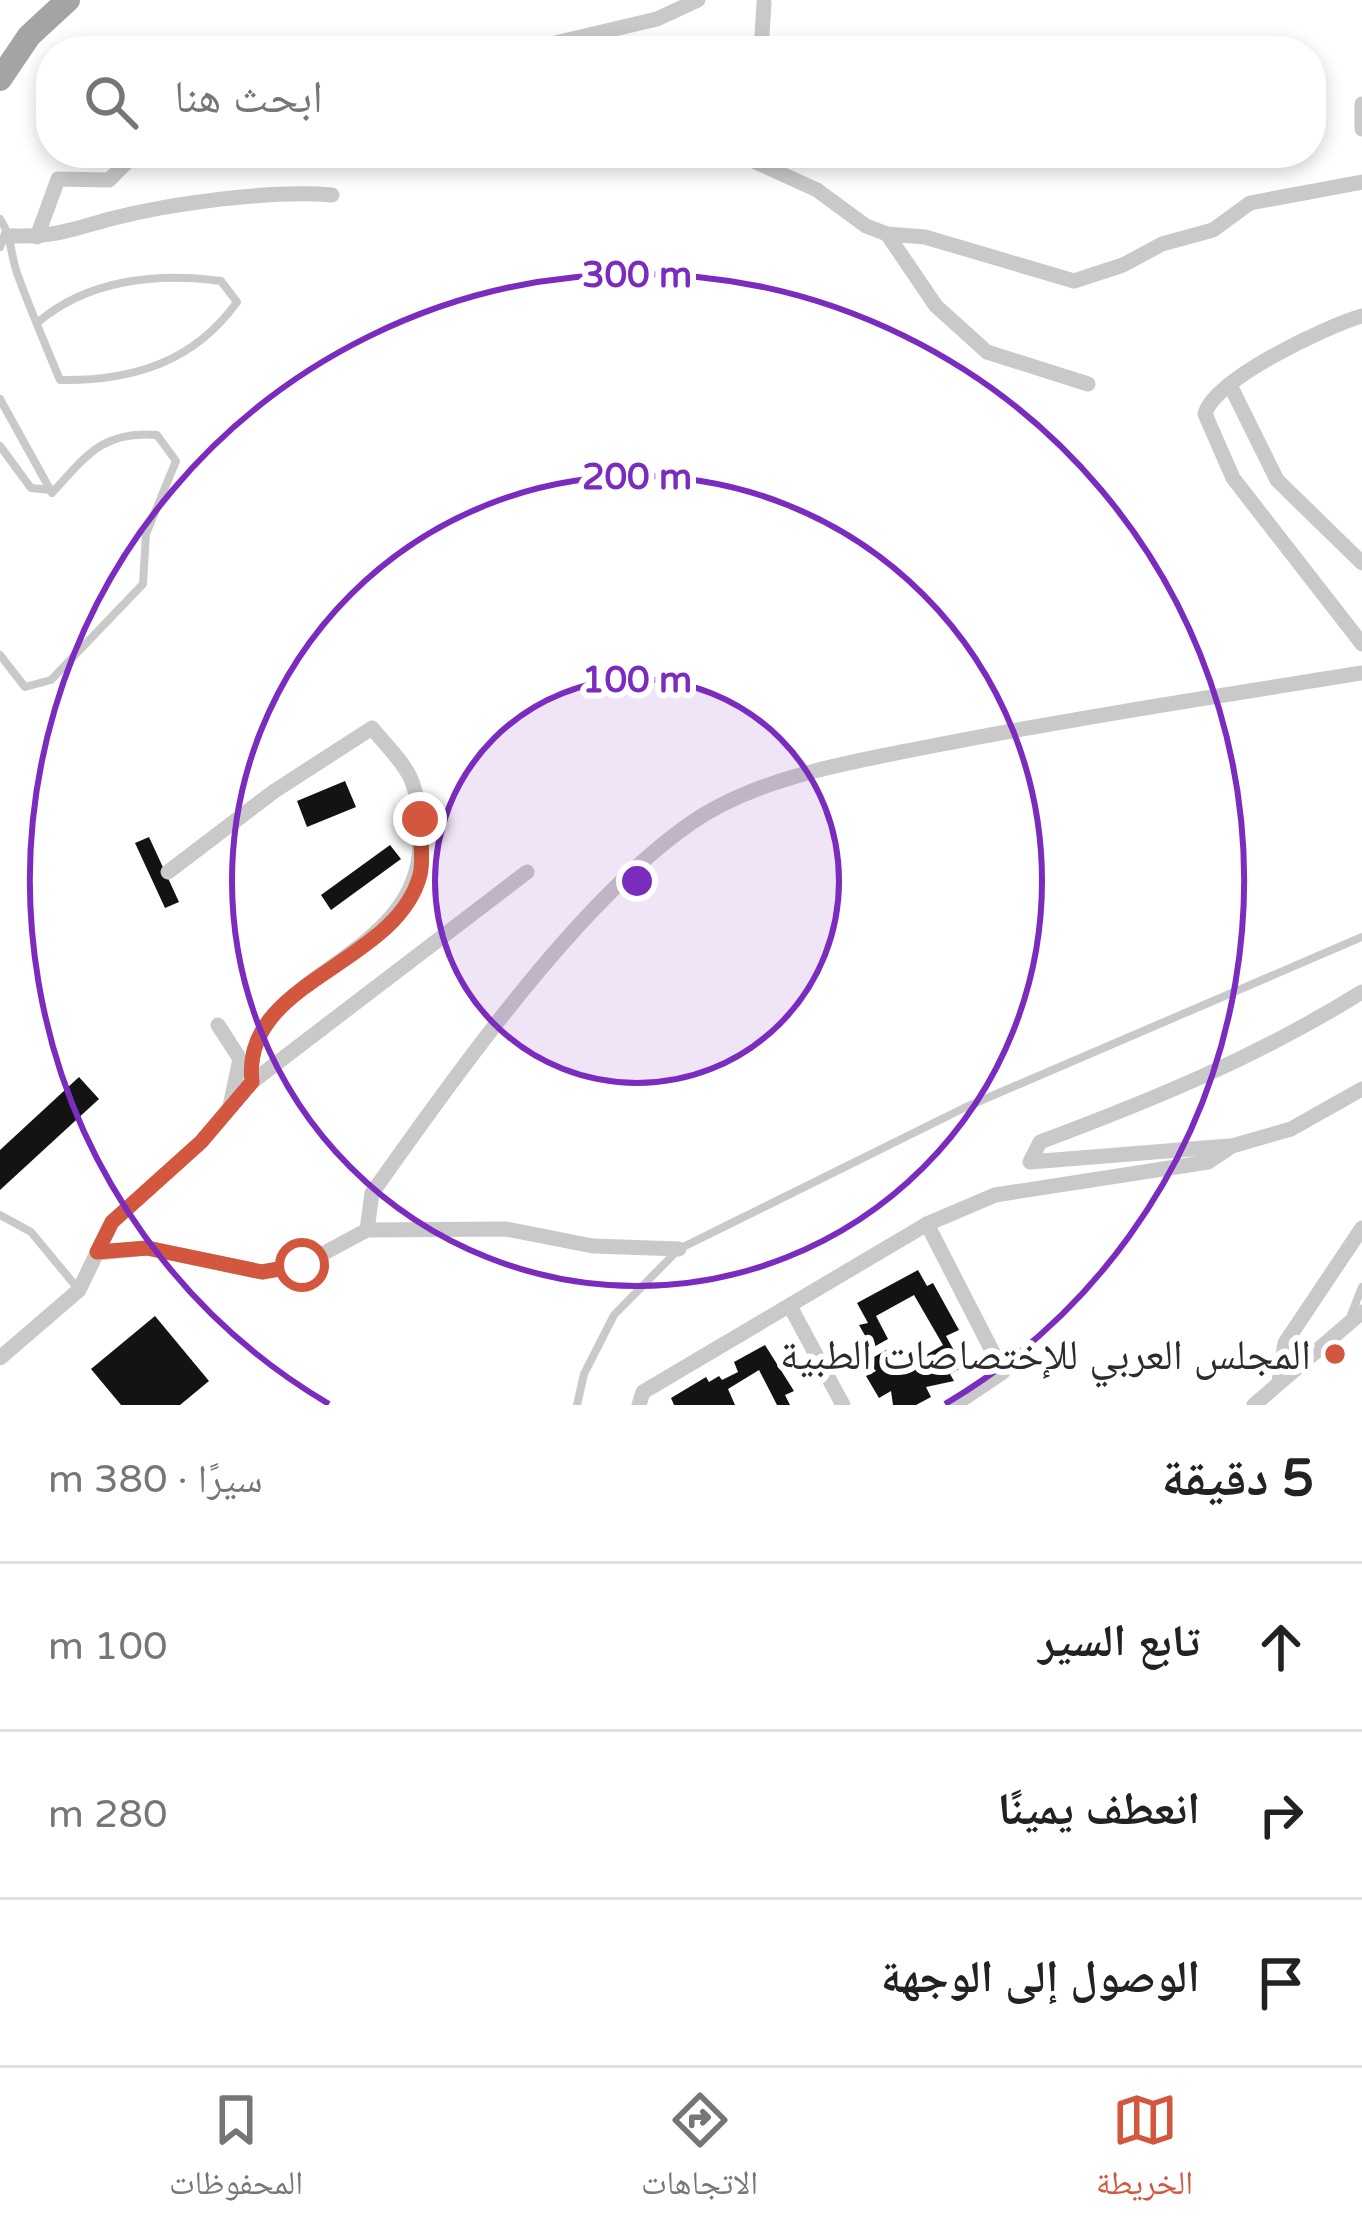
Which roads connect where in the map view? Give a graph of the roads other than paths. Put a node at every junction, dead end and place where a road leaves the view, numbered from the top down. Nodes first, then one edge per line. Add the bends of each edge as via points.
1 (68, 0) edge
2 (698, 0) edge
3 (764, 3) dead end
4 (585, 36) edge
5 (762, 36) edge
6 (1, 76) edge
7 (1362, 104) edge
8 (1362, 129) edge
9 (121, 168) edge
10 (772, 168) edge
11 (1362, 182) edge
12 (332, 195) dead end
13 (0, 219) edge
14 (886, 234) junction
15 (37, 237) junction
16 (6, 238) edge
17 (1362, 317) edge
18 (37, 323) junction
19 (1088, 384) dead end
20 (1229, 385) junction
21 (0, 399) edge
22 (0, 446) edge
23 (51, 490) junction
24 (1362, 563) edge
25 (1362, 644) edge
26 (0, 655) edge
27 (1362, 673) edge
28 (168, 872) dead end
29 (526, 872) dead end
30 (1362, 938) edge
31 (1362, 992) edge
32 (218, 1025) dead end
33 (252, 1082) junction
34 (1362, 1089) edge
35 (229, 1109) junction
36 (1232, 1146) junction
37 (0, 1215) edge
38 (927, 1224) junction
39 (1362, 1228) edge
40 (367, 1230) junction
41 (679, 1249) junction
42 (97, 1252) junction
43 (1362, 1287) edge
44 (79, 1290) junction
45 (791, 1308) junction
46 (1355, 1317) edge
47 (0, 1358) edge
48 (1279, 1382) junction
49 (988, 1385) junction
50 (577, 1405) edge
51 (639, 1405) edge
52 (843, 1405) edge
53 (954, 1405) edge
54 (999, 1405) edge
55 (1254, 1405) edge

1 - 6 main road
2 - 4 street
3 - 5 street
7 - 8 street
9 - 15 street via 109,180 58,179
10 - 14 street
11 - 14 street via 1250,203 1213,230 1083,280
12 - 15 street via 218,202
13 - 16 lane
14 - 19 street via 936,306 987,352
15 - 16 street
16 - 18 lane
17 - 20 street
18 - 18 lane via 65,299 122,282 221,281 238,302 212,337 154,367 101,381 60,380
20 - 24 street via 1277,480
20 - 25 street via 1205,414 1220,454
21 - 23 lane
22 - 23 lane via 31,488
23 - 26 lane via 124,432 157,435 176,461 146,534 143,584 115,617 51,680 25,687
27 - 40 street via 849,763 760,789 694,821 636,867 558,952 372,1193
28 - 33 street via 372,728 410,777 420,875 370,943 263,1028 249,1055
29 - 33 street
30 - 41 lane via 966,1107
31 - 36 street via 1273,1047 1040,1142 1030,1162
32 - 35 street via 240,1060
33 - 35 street
34 - 36 street via 1291,1129
35 - 42 street via 112,1222
36 - 38 street via 1208,1162 995,1195
37 - 44 lane via 31,1232
38 - 45 street
38 - 49 street via 1003,1372
39 - 48 street via 1285,1342
40 - 41 street via 506,1228 592,1246
40 - 42 street via 302,1265 262,1272 147,1248
41 - 50 lane via 614,1315
42 - 44 street
43 - 46 lane
44 - 47 street
45 - 51 street via 643,1392
45 - 52 street
46 - 48 street
48 - 55 street
49 - 53 street
49 - 54 street

